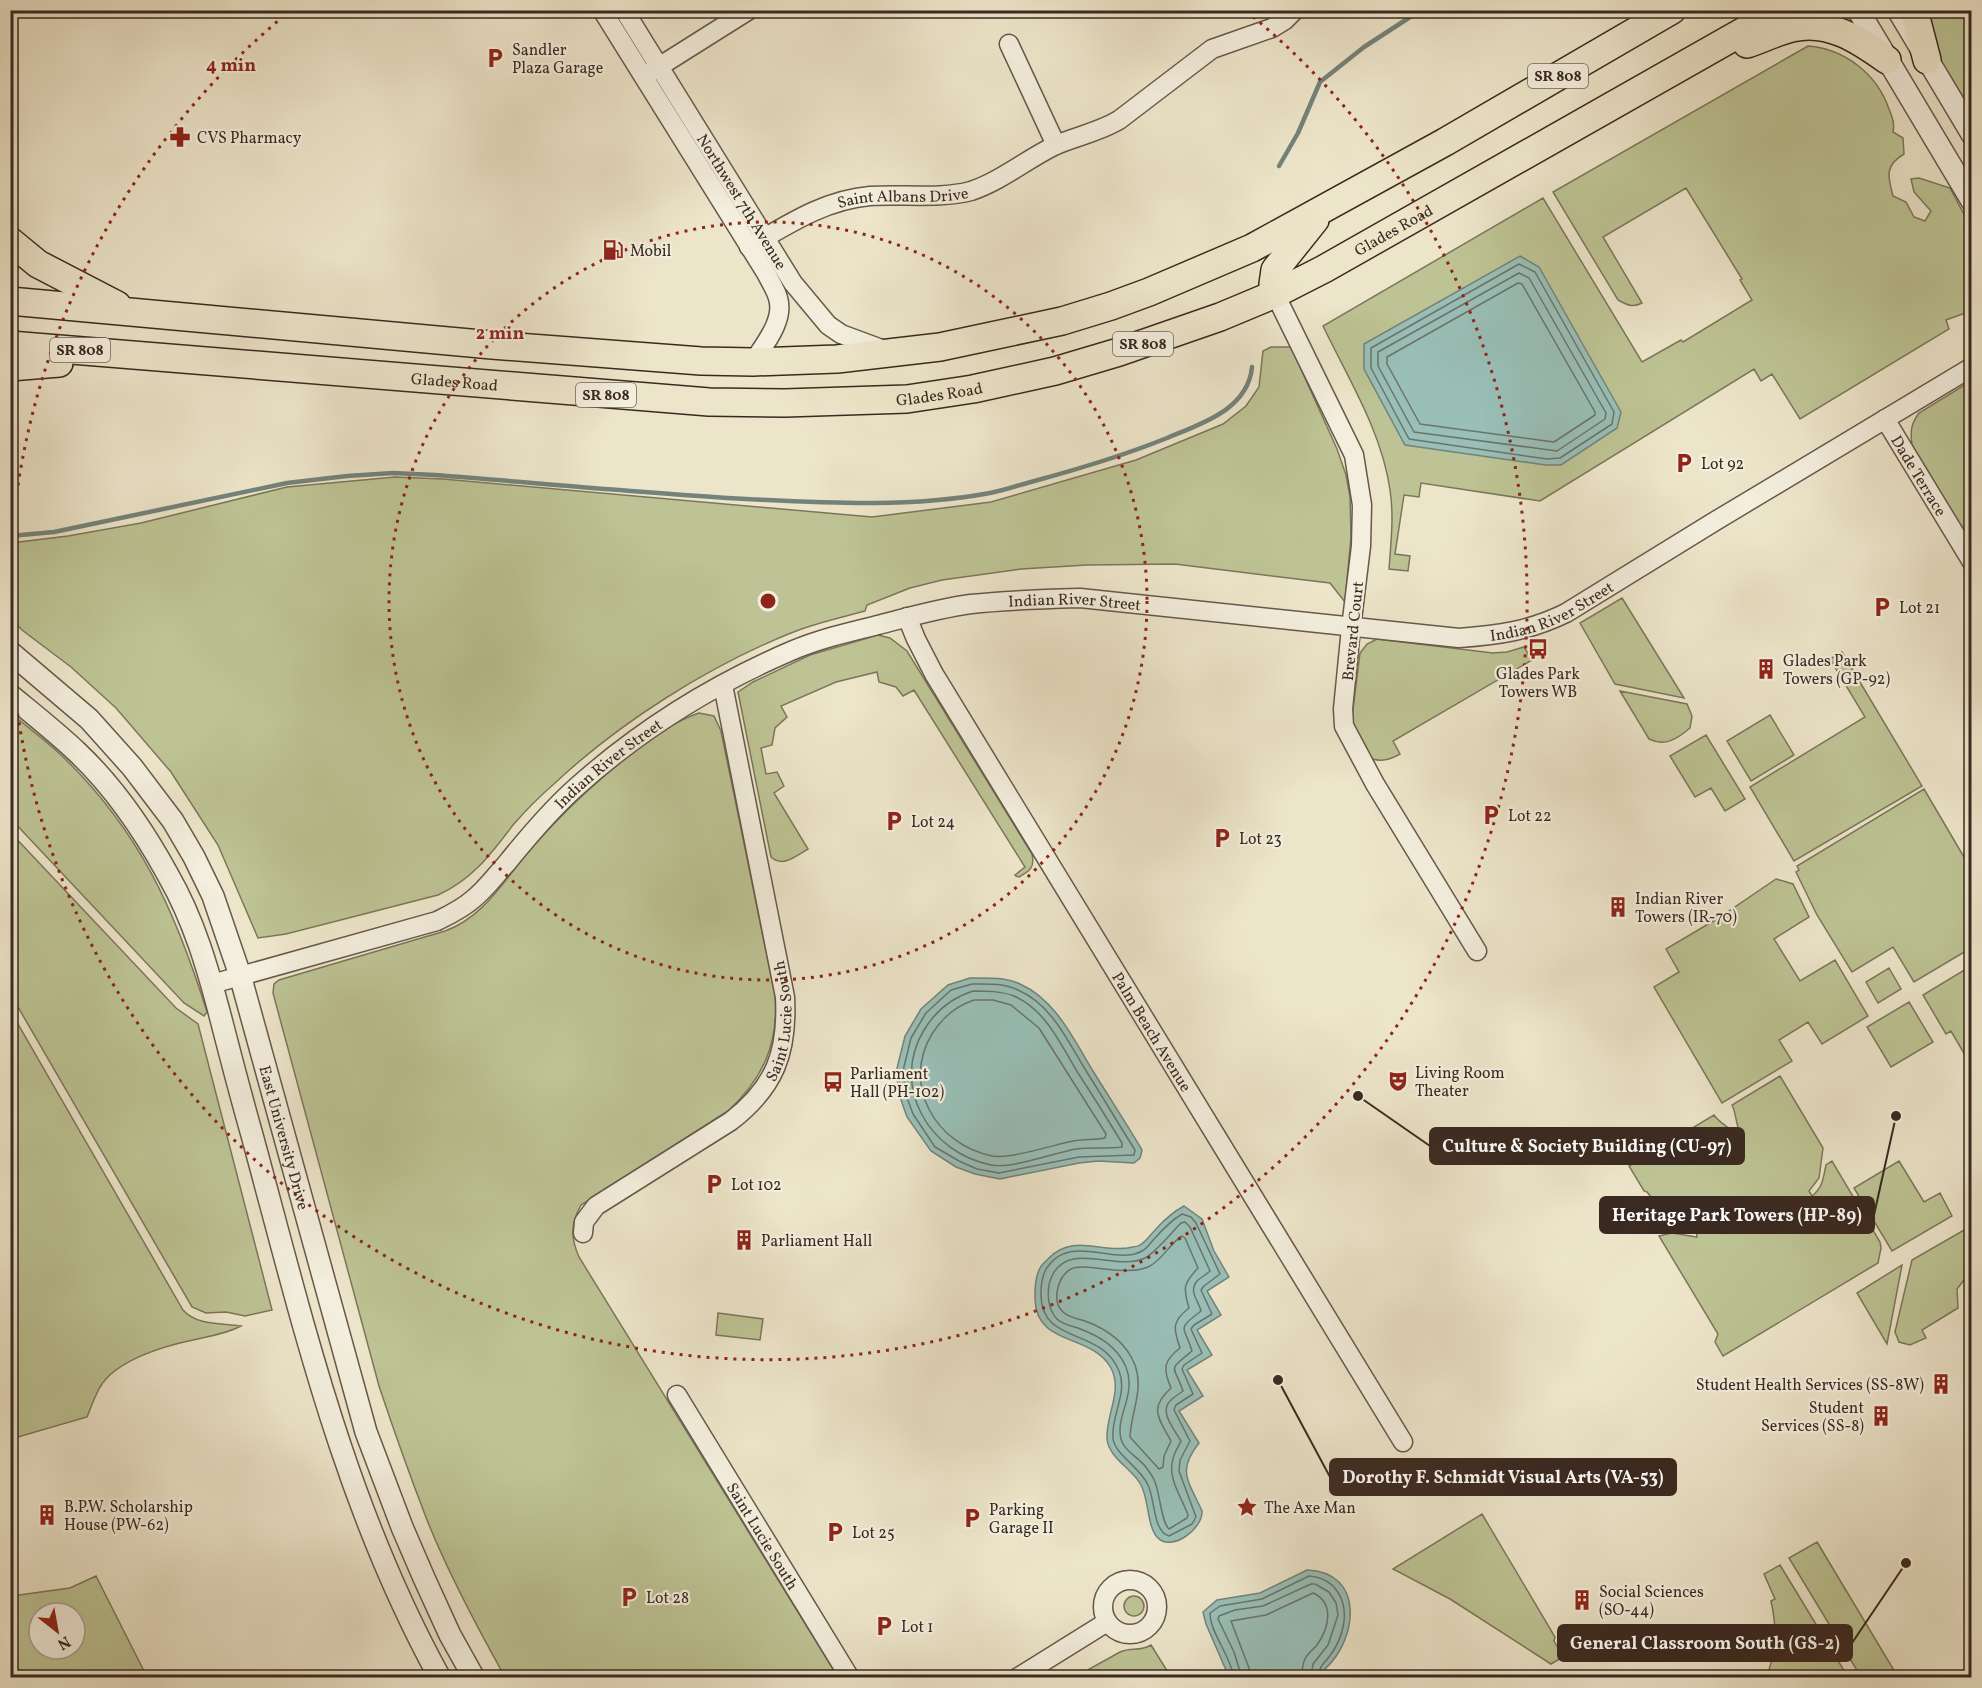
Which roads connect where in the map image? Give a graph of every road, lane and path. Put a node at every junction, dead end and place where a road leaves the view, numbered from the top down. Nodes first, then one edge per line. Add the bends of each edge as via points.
1 (602, 10) edge
2 (624, 10) edge
3 (749, 10) edge
4 (1294, 10) edge
5 (1672, 10) edge
6 (1781, 10) edge
7 (1858, 10) edge
8 (1898, 10) edge
9 (1914, 10) edge
10 (1009, 44) dead end
11 (1887, 60) junction
12 (1927, 60) junction
13 (1683, 66) junction
14 (659, 67) junction
15 (643, 77) junction
16 (1971, 134) edge
17 (1056, 145) junction
18 (1971, 201) edge
19 (1326, 208) junction
20 (765, 237) junction
21 (10, 241) edge
22 (749, 247) junction
23 (1275, 294) junction
24 (10, 301) edge
25 (129, 311) junction
26 (10, 345) edge
27 (492, 345) junction
28 (895, 354) junction
29 (150, 356) junction
30 (753, 362) junction
31 (10, 367) edge
32 (1971, 367) edge
33 (427, 380) junction
34 (1885, 419) junction
35 (1971, 562) edge
36 (907, 617) junction
37 (1351, 628) junction
38 (10, 652) edge
39 (723, 685) junction
40 (10, 695) edge
41 (1477, 951) dead end
42 (240, 975) junction
43 (212, 984) junction
44 (583, 1233) dead end
45 (677, 1395) dead end
46 (1403, 1442) dead end
47 (1107, 1622) dead end
48 (440, 1677) edge
49 (474, 1677) edge
50 (850, 1677) edge
51 (1017, 1677) edge

1 - 15 street, Northwest 7th Avenue
2 - 14 street, Northwest 7th Avenue
3 - 14 street
4 - 17 street, Saint Albans Drive via 1272,28 1212,49 1105,128
5 - 19 main road, SR 808
6 - 13 main road, Glades Road / SR 808
7 - 11 street
8 - 12 street
9 - 12 main road
10 - 17 street
11 - 13 main road via 1845,33 1805,26
11 - 18 street
12 - 16 street
13 - 23 main road, Glades Road / SR 808
14 - 15 street
14 - 20 street, Northwest 7th Avenue
15 - 22 street, Northwest 7th Avenue
17 - 20 street, Saint Albans Drive via 969,191 854,198 821,207
19 - 23 main road via 1275,270
19 - 28 main road, SR 808 via 1252,248 1111,306 1002,335
20 - 22 street, Saint Albans Drive
20 - 28 street, Northwest 7th Avenue via 793,283 828,324 841,334
21 - 25 main road via 38,264
22 - 30 street, Northwest 7th Avenue via 779,300 779,314
23 - 33 main road, Glades Road / SR 808 via 1166,336 1076,364 973,389 907,399 709,402
23 - 37 street, Brevard Court via 1354,455 1362,515
24 - 25 main road, SR 808
25 - 27 main road, SR 808
26 - 29 main road, Glades Road / SR 808
27 - 30 main road, SR 808
27 - 33 main road via 479,358
28 - 30 main road, SR 808
29 - 31 main road
29 - 33 main road, Glades Road / SR 808
32 - 34 street, Indian River Street
34 - 35 street, Dade Terrace
34 - 37 street, Indian River Street via 1566,614 1539,625 1459,638
36 - 37 street, Indian River Street via 971,604 1080,598
36 - 39 street, Indian River Street via 791,651
36 - 46 street, Palm Beach Avenue via 934,674
37 - 41 street, Brevard Court via 1344,726
38 - 42 street, East University Drive via 89,719 162,807 213,896
39 - 42 street, Indian River Street via 657,725 572,791 486,887 457,911 437,921
39 - 44 street, Saint Lucie South via 785,997 783,1046 766,1087 745,1110 596,1206 584,1222
40 - 43 street, East University Drive via 78,753 130,816 170,877
42 - 43 street, Indian River Street
42 - 49 street, East University Drive via 366,1432 424,1578
43 - 48 street, East University Drive via 338,1444 377,1549
45 - 50 street, Saint Lucie South
47 - 51 street

